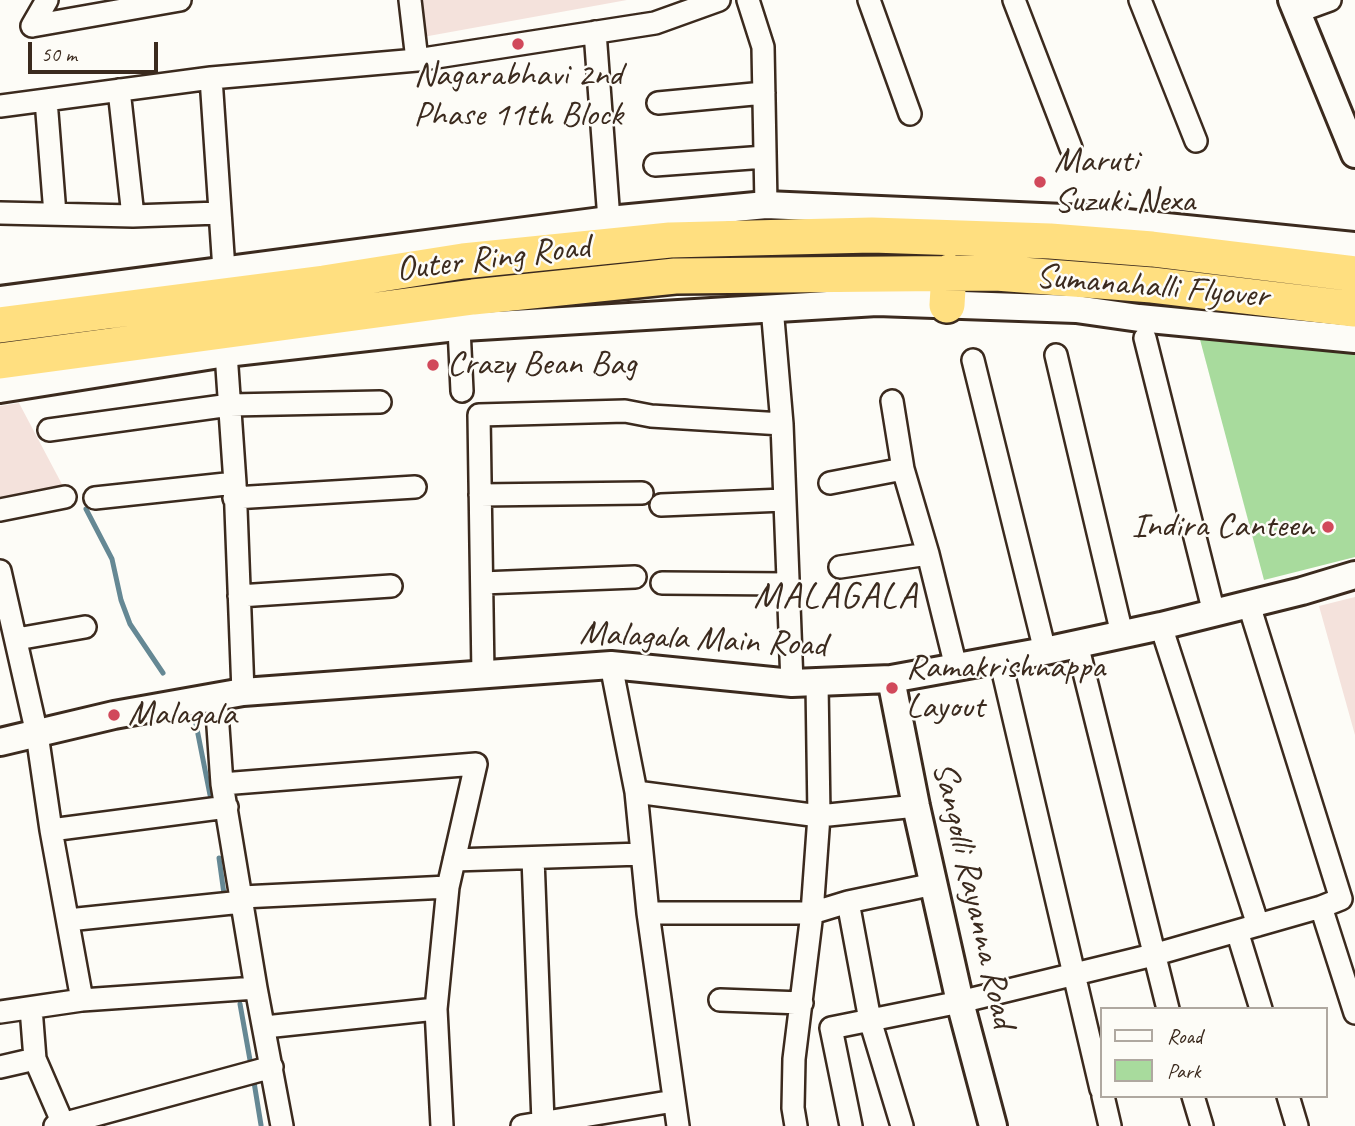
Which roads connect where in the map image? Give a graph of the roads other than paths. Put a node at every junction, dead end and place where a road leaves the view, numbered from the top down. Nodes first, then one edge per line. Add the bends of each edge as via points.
1 (47, 0) edge
2 (180, 0) edge
3 (410, 0) edge
4 (719, 0) edge
5 (748, 0) edge
6 (869, 0) edge
7 (1014, 0) edge
8 (1140, 0) edge
9 (1330, 0) edge
10 (1295, 6) edge
11 (595, 32) junction
12 (417, 60) junction
13 (211, 78) junction
14 (119, 90) junction
15 (764, 93) junction
16 (46, 100) junction
17 (658, 103) dead end
18 (0, 106) edge
19 (910, 114) dead end
20 (1196, 141) dead end
21 (1071, 148) dead end
22 (1355, 154) edge
23 (765, 157) junction
24 (655, 165) dead end
25 (766, 205) junction
26 (0, 213) edge
27 (219, 213) junction
28 (55, 214) junction
29 (133, 216) junction
30 (609, 220) junction
31 (990, 227) junction
32 (1355, 246) edge
33 (224, 270) junction
34 (1355, 274) edge
35 (948, 289) junction
36 (0, 300) edge
37 (772, 307) junction
38 (1355, 309) edge
39 (0, 325) edge
40 (459, 328) junction
41 (1144, 338) dead end
42 (1355, 339) edge
43 (226, 353) junction
44 (1056, 355) dead end
45 (973, 360) dead end
46 (0, 361) edge
47 (0, 389) edge
48 (462, 391) dead end
49 (892, 401) dead end
50 (380, 402) dead end
51 (230, 405) junction
52 (782, 424) junction
53 (50, 429) dead end
54 (902, 469) junction
55 (830, 483) dead end
56 (415, 487) dead end
57 (235, 490) junction
58 (642, 493) dead end
59 (481, 495) junction
60 (65, 496) dead end
61 (95, 498) dead end
62 (784, 500) junction
63 (662, 505) dead end
64 (0, 510) edge
65 (928, 554) junction
66 (840, 567) dead end
67 (0, 571) edge
68 (1355, 575) edge
69 (635, 577) dead end
70 (482, 583) junction
71 (662, 583) dead end
72 (787, 584) junction
73 (391, 586) dead end
74 (239, 596) junction
75 (1249, 605) junction
76 (1214, 612) junction
77 (85, 626) dead end
78 (1161, 626) junction
79 (1122, 634) junction
80 (17, 639) junction
81 (1077, 644) junction
82 (1045, 651) junction
83 (1000, 659) junction
84 (611, 665) junction
85 (956, 667) junction
86 (483, 675) junction
87 (891, 679) junction
88 (804, 683) junction
89 (243, 692) junction
90 (216, 698) junction
91 (37, 734) junction
92 (0, 742) edge
93 (222, 784) junction
94 (636, 792) junction
95 (227, 807) junction
96 (916, 807) junction
97 (819, 816) junction
98 (51, 830) junction
99 (642, 854) junction
100 (533, 858) junction
101 (454, 860) junction
102 (934, 884) junction
103 (448, 887) junction
104 (242, 900) junction
105 (848, 902) junction
106 (1321, 907) junction
107 (648, 913) junction
108 (812, 913) junction
109 (68, 920) junction
110 (1258, 925) junction
111 (1237, 931) junction
112 (1153, 955) junction
113 (1073, 974) junction
114 (256, 988) junction
115 (82, 1000) junction
116 (720, 1000) dead end
117 (960, 1002) junction
118 (802, 1003) junction
119 (1167, 1007) edge
120 (1260, 1007) edge
121 (31, 1008) junction
122 (436, 1009) junction
123 (0, 1011) edge
124 (1355, 1013) edge
125 (870, 1020) junction
126 (265, 1027) junction
127 (831, 1028) junction
128 (799, 1029) junction
129 (35, 1059) junction
130 (0, 1067) edge
131 (272, 1067) junction
132 (1100, 1085) edge
133 (1103, 1098) edge
134 (1194, 1098) edge
135 (1289, 1098) edge
136 (674, 1101) junction
137 (61, 1125) edge
138 (280, 1125) edge
139 (528, 1125) edge
140 (442, 1126) edge
141 (678, 1126) edge
142 (796, 1126) edge
143 (851, 1126) edge
144 (902, 1126) edge
145 (993, 1126) edge
146 (1110, 1126) edge
147 (1202, 1126) edge
148 (1297, 1126) edge

1 - 2 street via 32,26
3 - 12 street
4 - 11 street via 655,23
5 - 15 street via 763,47
6 - 19 street
7 - 21 street
8 - 20 street
9 - 10 street
10 - 22 street
11 - 12 street
11 - 30 street
12 - 13 street
13 - 14 street
13 - 27 street
14 - 16 street
14 - 29 street
15 - 17 street
15 - 23 street
16 - 18 street
16 - 28 street
23 - 24 street
23 - 25 street
25 - 30 street
25 - 31 street
26 - 28 street
27 - 29 street
27 - 33 street
28 - 29 street
30 - 33 street
31 - 32 street via 1087,219
31 - 34 highway, Sumanahalli Flyover via 1050,241
31 - 39 highway, Outer Ring Road via 615,244
33 - 36 street
35 - 37 street via 877,302
35 - 38 highway, Sumanahalli Flyover via 996,273 1152,285
35 - 42 street via 1036,306
35 - 46 highway, Outer Ring Road via 675,276 473,297
37 - 40 street
37 - 52 street
40 - 43 street
40 - 48 street
41 - 76 street
43 - 47 street
43 - 51 street
44 - 79 street
45 - 82 street
49 - 54 street
50 - 51 street
51 - 53 street
51 - 57 street
52 - 59 street via 625,411 479,415
52 - 62 street
54 - 55 street
54 - 65 street
56 - 57 street
57 - 61 street
57 - 74 street
58 - 59 street
59 - 70 street
60 - 64 street
62 - 63 street
62 - 72 street
65 - 66 street
65 - 85 street
67 - 80 street
68 - 75 street, Malagala Main Road
69 - 70 street
70 - 86 street
71 - 72 street
72 - 88 street
73 - 74 street
74 - 89 street
75 - 76 street, Malagala Main Road
75 - 106 street via 1341,900
76 - 78 street, Malagala Main Road
77 - 80 street
78 - 79 street, Malagala Main Road
78 - 110 street
79 - 81 street, Malagala Main Road
80 - 91 street
81 - 82 street, Malagala Main Road
81 - 112 street
82 - 83 street, Malagala Main Road
83 - 85 street, Malagala Main Road
83 - 113 street
84 - 86 street, Malagala Main Road
84 - 88 street, Malagala Main Road
84 - 94 street
85 - 87 street, Malagala Main Road
86 - 89 street, Malagala Main Road
87 - 88 street, Malagala Main Road
87 - 96 street, Sangolli Rayanna Road
88 - 97 street
89 - 90 street, Malagala Main Road
90 - 91 street, Malagala Main Road
90 - 93 street
91 - 92 street, Malagala Main Road
91 - 98 street
93 - 95 street
93 - 101 street via 476,764
94 - 97 street
94 - 99 street
95 - 98 street
95 - 104 street
96 - 97 street
96 - 102 street, Sangolli Rayanna Road
97 - 108 street
98 - 109 street
99 - 100 street
99 - 107 street
100 - 101 street
100 - 139 street
101 - 103 street
102 - 105 street
102 - 117 street, Sangolli Rayanna Road
103 - 104 street
103 - 122 street
104 - 109 street
104 - 114 street
105 - 108 street
105 - 125 street
106 - 110 street
106 - 124 street
107 - 108 street
107 - 136 street
108 - 118 street
109 - 115 street
110 - 111 street
111 - 112 street
111 - 120 street
112 - 113 street
112 - 119 street
113 - 117 street
113 - 132 street
114 - 115 street
114 - 126 street
115 - 121 street
116 - 118 street
117 - 125 street
117 - 145 street, Sangolli Rayanna Road
118 - 128 street
121 - 123 street
121 - 129 street
122 - 126 street
122 - 140 street
125 - 127 street
125 - 144 street
126 - 131 street
127 - 128 street
127 - 143 street
128 - 142 street via 793,1086
129 - 130 street
129 - 137 street
131 - 137 street
131 - 138 street
133 - 146 street
134 - 147 street
135 - 148 street
136 - 139 street
136 - 141 street

